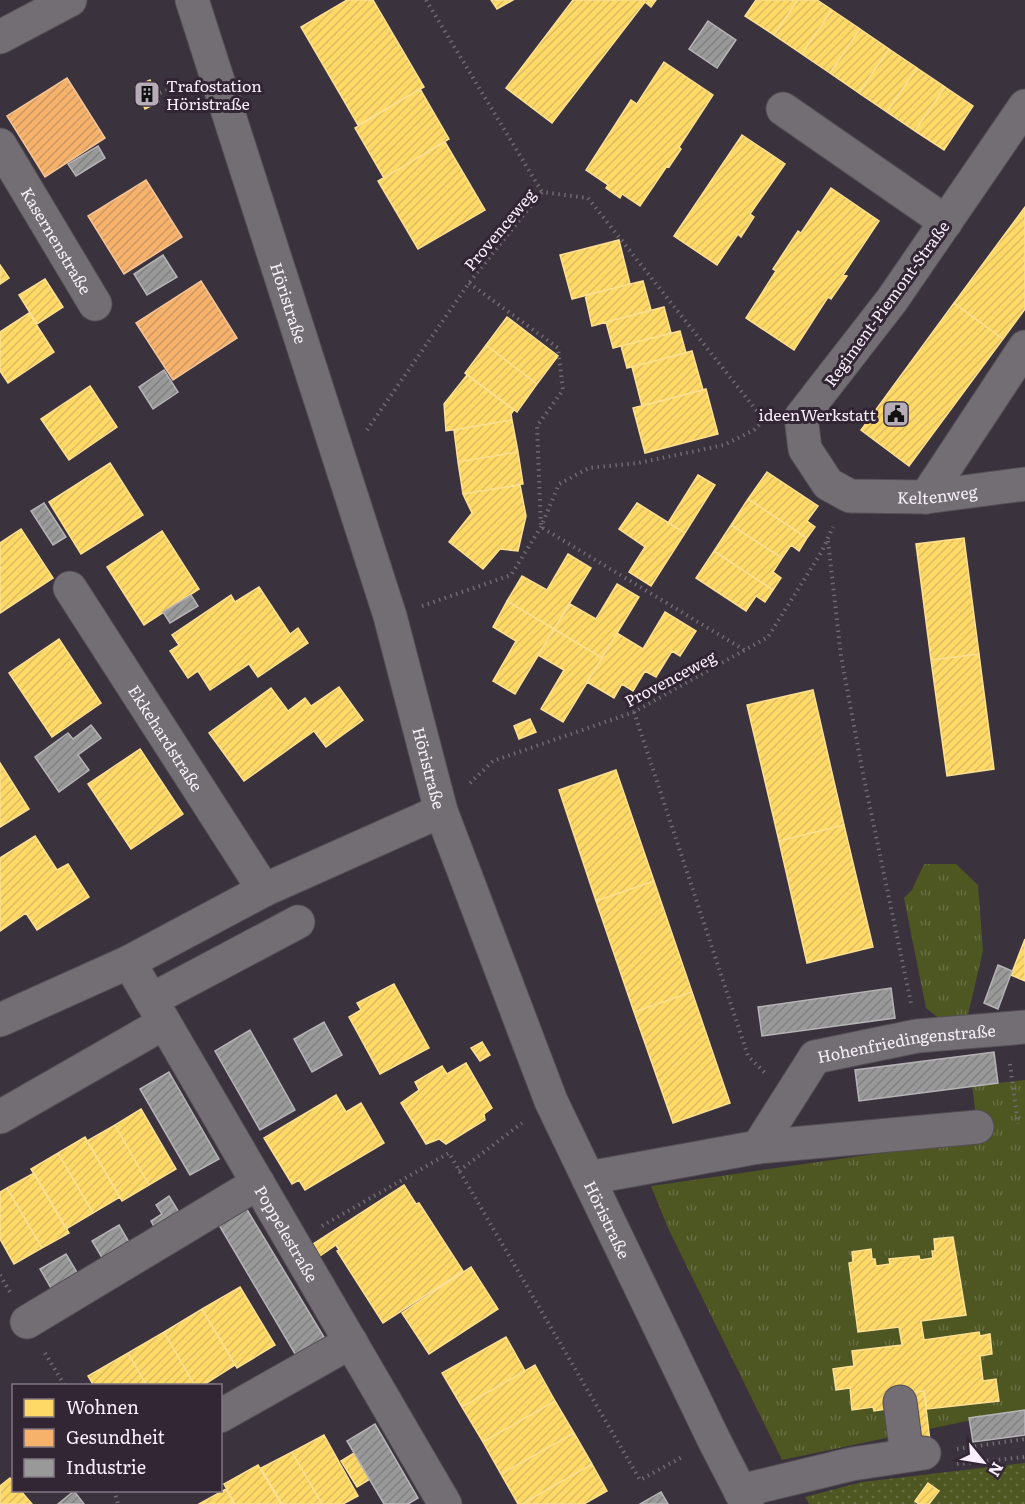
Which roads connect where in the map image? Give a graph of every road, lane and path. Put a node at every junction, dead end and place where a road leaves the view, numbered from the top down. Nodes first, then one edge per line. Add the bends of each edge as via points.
1 (70, 0) edge
2 (192, 0) edge
3 (426, 0) edge
4 (0, 37) edge
5 (1025, 106) edge
6 (783, 108) dead end
7 (0, 145) edge
8 (542, 192) junction
9 (946, 222) junction
10 (469, 283) junction
11 (95, 304) dead end
12 (1025, 346) edge
13 (801, 417) junction
14 (764, 420) junction
15 (339, 454) junction
16 (1025, 484) edge
17 (850, 496) junction
18 (926, 496) junction
19 (542, 527) junction
20 (828, 540) junction
21 (70, 588) dead end
22 (390, 616) junction
23 (747, 651) junction
24 (634, 712) junction
25 (441, 811) junction
26 (264, 890) junction
27 (298, 922) dead end
28 (129, 962) junction
29 (158, 1012) junction
30 (0, 1020) edge
31 (1015, 1029) edge
32 (917, 1036) junction
33 (789, 1097) junction
34 (551, 1101) junction
35 (0, 1117) edge
36 (1018, 1124) dead end
37 (977, 1127) dead end
38 (758, 1147) junction
39 (459, 1171) junction
40 (588, 1178) junction
41 (258, 1183) junction
42 (293, 1243) junction
43 (27, 1322) dead end
44 (351, 1342) junction
45 (900, 1402) dead end
46 (222, 1415) edge
47 (1025, 1439) edge
48 (714, 1440) junction
49 (916, 1454) junction
50 (745, 1500) edge
51 (436, 1501) edge

1 - 4 street
2 - 15 street, Höristraße
3 - 8 path
5 - 9 street, Regiment-Piemont-Straße
6 - 9 street
7 - 11 street, Kasernenstraße
8 - 10 path, Provenceweg
8 - 14 path, Provenceweg via 588,198
9 - 13 street, Regiment-Piemont-Straße via 892,300
10 - 15 path, Provenceweg via 363,436
10 - 19 path via 558,348 563,390 537,426
12 - 18 street
13 - 14 path
13 - 17 street via 805,449 828,484
14 - 19 path via 754,430 724,445 638,463 589,468 559,484
15 - 22 street, Höristraße
16 - 18 street, Keltenweg
17 - 18 street, Keltenweg
17 - 20 path, Provenceweg
19 - 22 path via 511,575
19 - 23 path
20 - 23 path, Provenceweg via 768,638
20 - 32 path via 843,668 862,774
21 - 26 street, Ekkehardstraße
22 - 25 street, Höristraße
23 - 24 path, Provenceweg
24 - 25 path, Provenceweg via 493,761
24 - 33 path via 748,1056
25 - 26 street
25 - 34 street, Höristraße
26 - 28 street
27 - 29 street
28 - 29 street, Poppelestraße
28 - 30 street
29 - 35 street
29 - 41 street, Poppelestraße
31 - 32 street, Hohenfriedingenstraße
31 - 36 path
32 - 33 street, Hohenfriedingenstraße via 815,1057
33 - 38 street, Hohenfriedingenstraße
34 - 39 path
34 - 40 street, Höristraße
37 - 38 street
38 - 40 street
39 - 42 path via 449,1153
39 - 48 path via 640,1480
40 - 48 street, Höristraße
41 - 42 street, Poppelestraße
41 - 43 street
42 - 44 street, Poppelestraße
44 - 46 street
44 - 51 street, Poppelestraße
45 - 49 street
47 - 49 path
48 - 50 street, Höristraße
49 - 50 street via 852,1464

